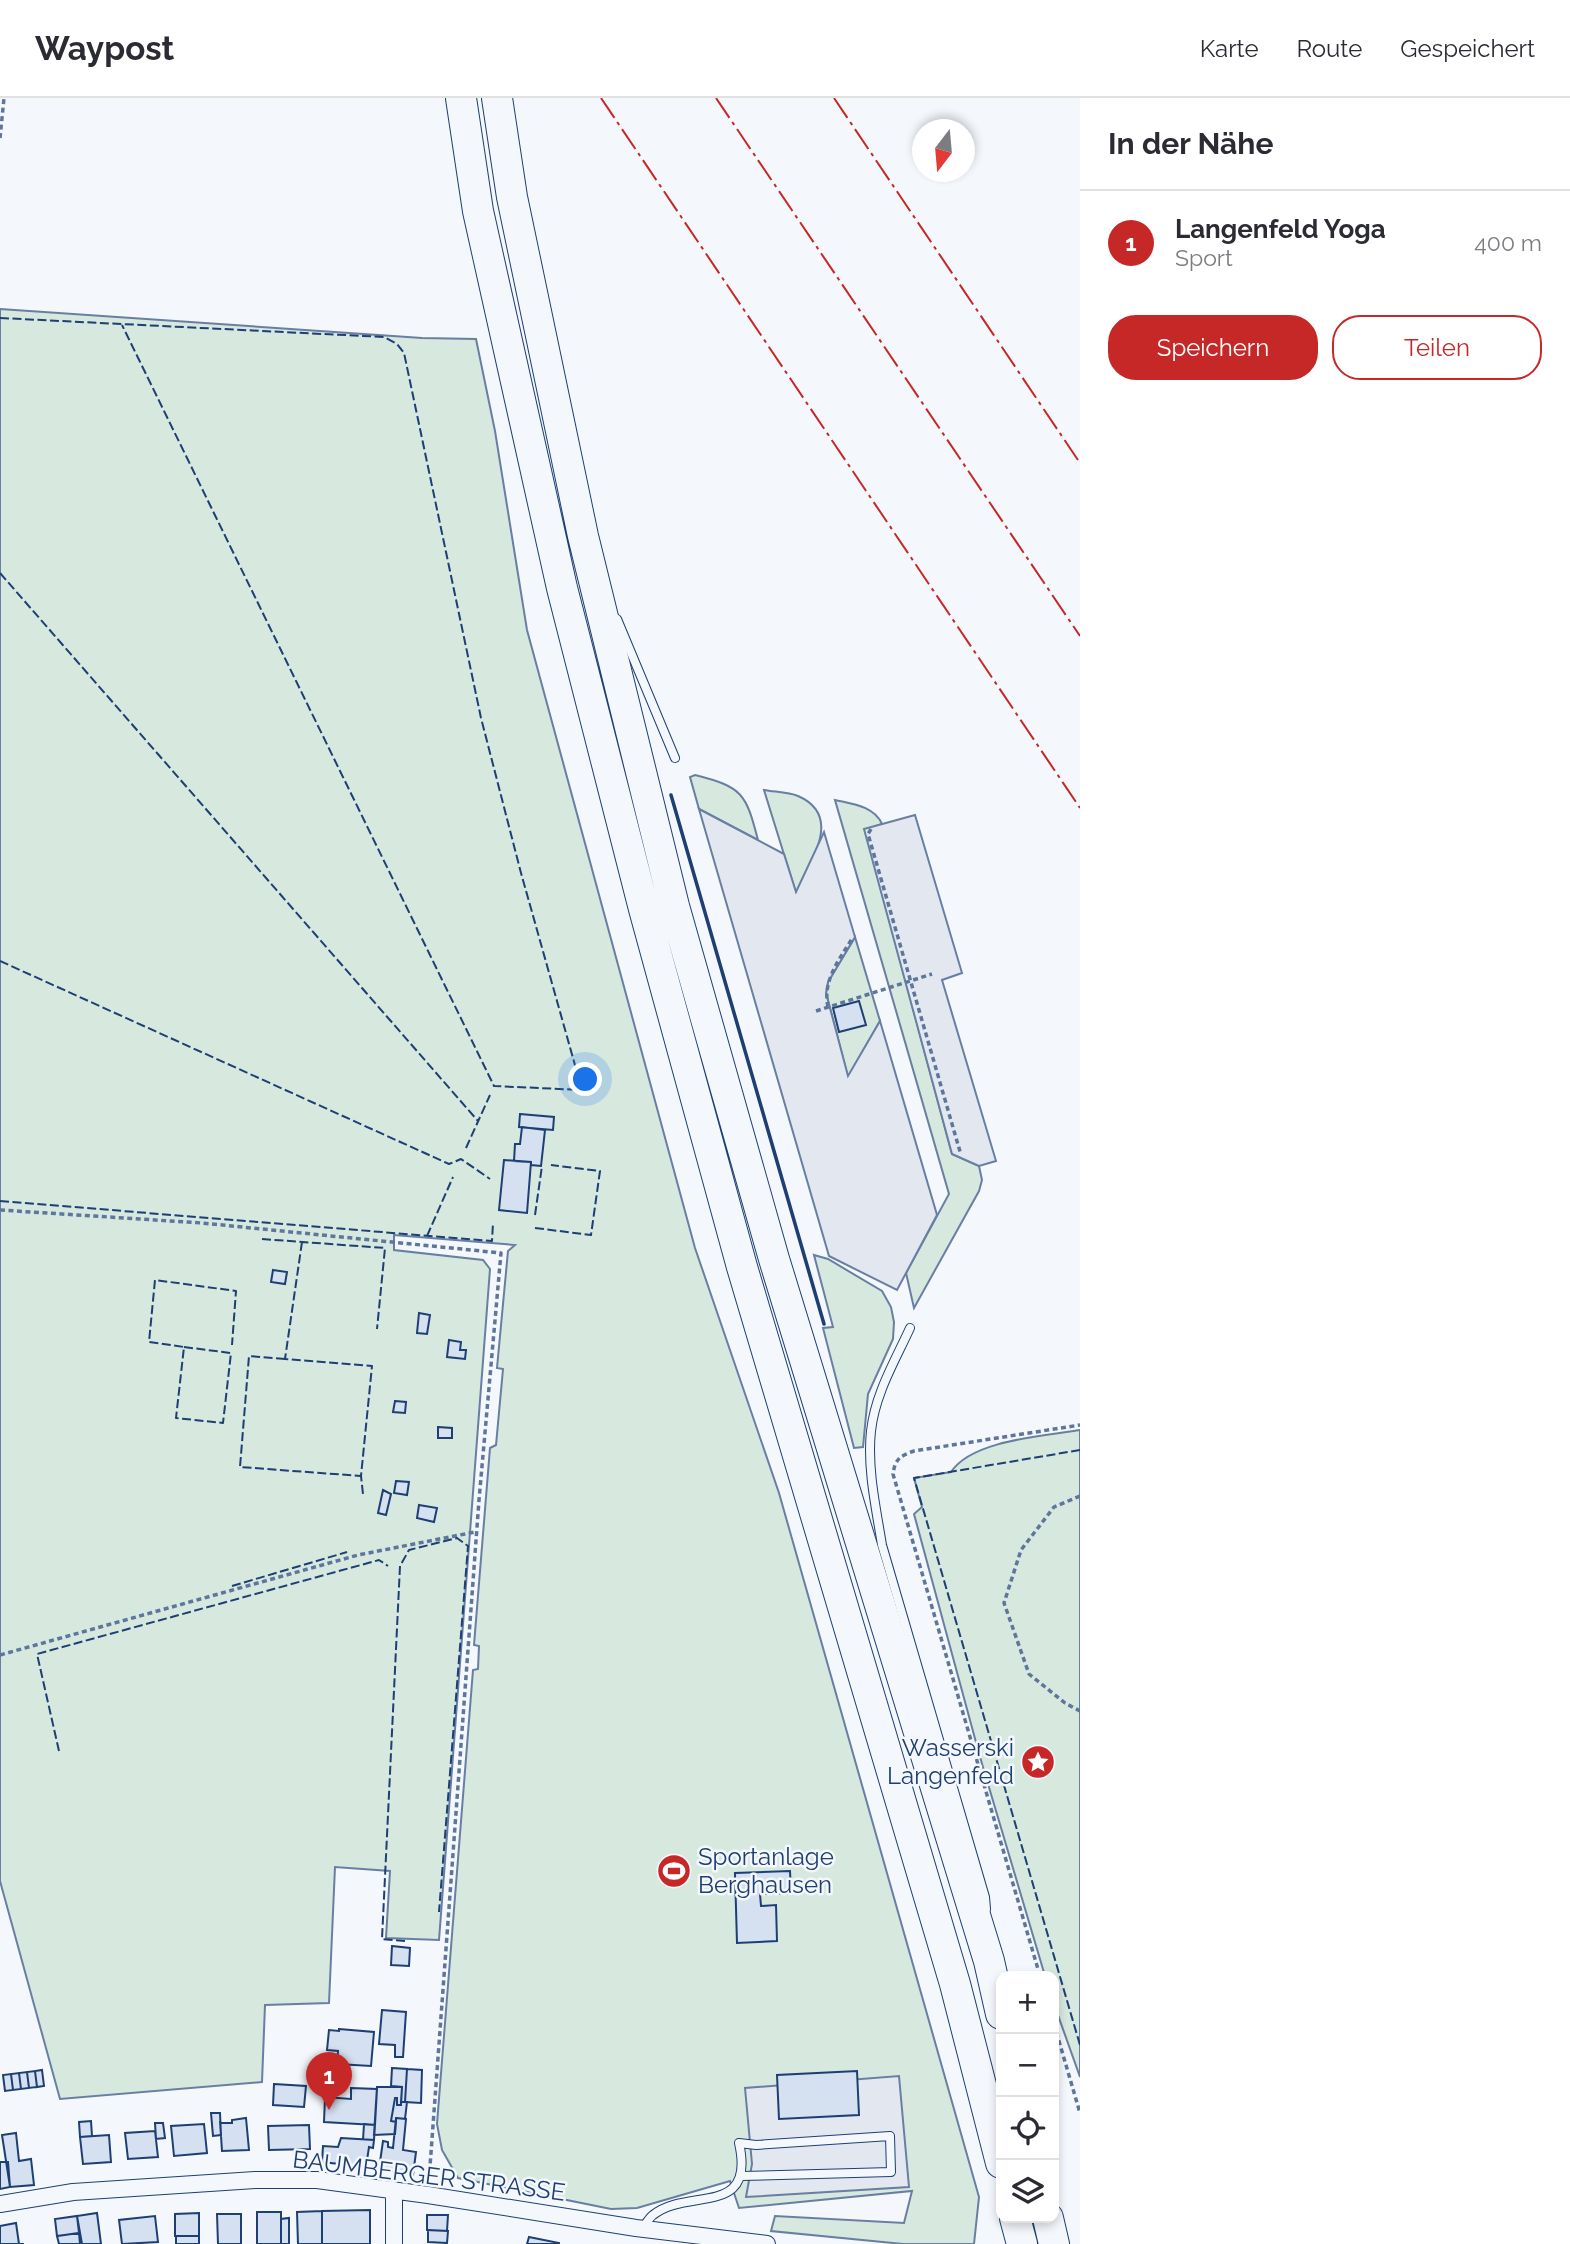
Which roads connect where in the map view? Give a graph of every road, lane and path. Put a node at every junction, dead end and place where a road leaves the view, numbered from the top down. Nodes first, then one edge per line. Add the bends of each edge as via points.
1 (4, 98) edge
2 (461, 98) edge
3 (497, 98) edge
4 (0, 138) edge
5 (583, 536) junction
6 (608, 597) dead end
7 (614, 610) dead end
8 (675, 758) dead end
9 (871, 829) dead end
10 (853, 937) dead end
11 (932, 974) dead end
12 (909, 981) junction
13 (828, 1007) junction
14 (816, 1010) dead end
15 (961, 1156) dead end
16 (0, 1210) edge
17 (910, 1328) dead end
18 (1080, 1425) edge
19 (1080, 1496) edge
20 (477, 1532) junction
21 (0, 1655) edge
22 (1080, 1711) edge
23 (989, 1961) junction
24 (1039, 1971) edge
25 (996, 1992) edge
26 (1057, 2034) edge
27 (1080, 2113) edge
28 (1000, 2160) edge
29 (741, 2176) junction
30 (394, 2190) junction
31 (428, 2195) junction
32 (0, 2204) edge
33 (1016, 2223) edge
34 (1049, 2223) edge
35 (644, 2236) edge
36 (394, 2244) edge
37 (767, 2244) edge
38 (1022, 2244) edge
39 (1054, 2244) edge

1 - 4 path
2 - 28 highway via 478,211 558,575 640,896 742,1267 951,1971
3 - 5 highway via 512,197
5 - 6 lane
5 - 23 highway via 674,906 759,1207
7 - 8 lane
9 - 12 path
10 - 13 path via 828,981
11 - 12 path
12 - 13 path
12 - 15 path
13 - 14 path
16 - 20 path via 202,1223 501,1253
17 - 23 lane via 882,1387 871,1431 872,1486 882,1545 985,1897
18 - 24 path via 914,1451 894,1462 893,1474
19 - 22 path via 1054,1507 1020,1550 1004,1603 1029,1674
20 - 21 path via 358,1555
20 - 31 path
23 - 25 highway
26 - 27 path
29 - 29 lane via 891,2172 890,2136 739,2143
29 - 35 lane via 730,2191 653,2215
30 - 31 street, BAUMBERGER STRASSE
30 - 32 street, BAUMBERGER STRASSE via 317,2180 255,2180 73,2192
30 - 36 street
31 - 35 street, BAUMBERGER STRASSE
33 - 38 highway
34 - 39 highway
35 - 37 street, BAUMBERGER STRASSE

